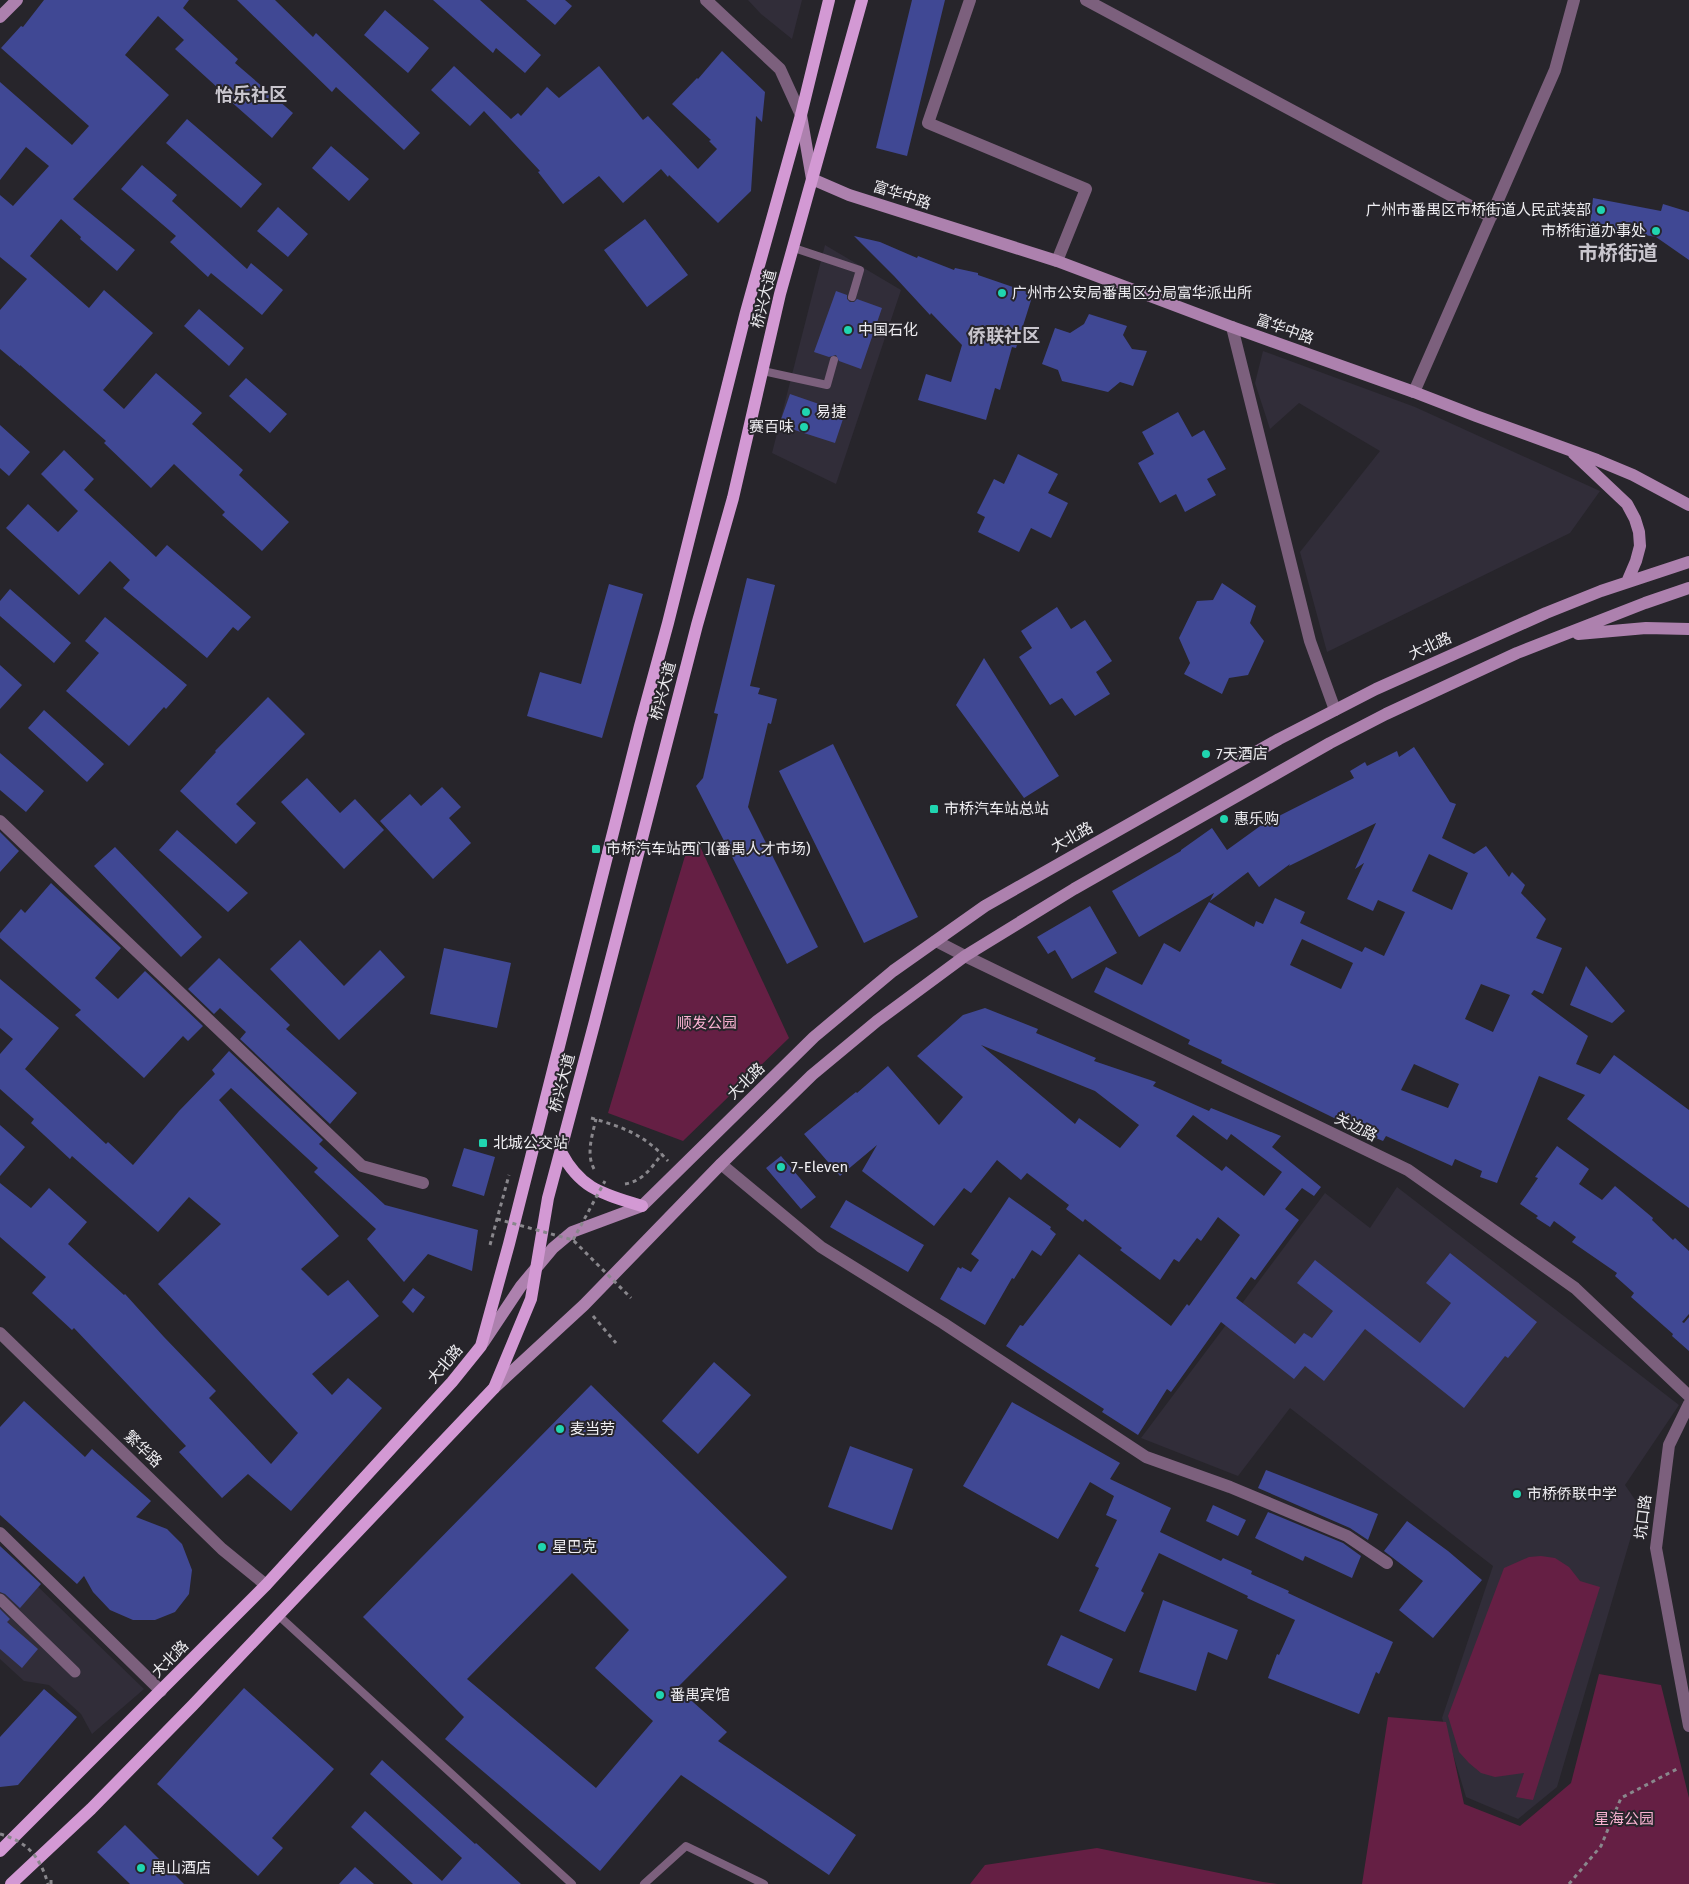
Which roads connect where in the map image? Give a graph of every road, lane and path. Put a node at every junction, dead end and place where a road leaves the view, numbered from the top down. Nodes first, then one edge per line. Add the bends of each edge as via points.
1 (17, 0) edge
2 (706, 0) edge
3 (829, 0) edge
4 (862, 0) edge
5 (970, 0) edge
6 (1086, 0) edge
7 (1574, 0) edge
8 (0, 18) edge
9 (801, 115) junction
10 (812, 179) junction
11 (1491, 217) junction
12 (794, 248) junction
13 (1057, 261) junction
14 (852, 297) dead end
15 (1232, 327) junction
16 (834, 360) dead end
17 (763, 370) junction
18 (1414, 392) junction
19 (1571, 450) junction
20 (1689, 505) edge
21 (1689, 562) edge
22 (1627, 582) junction
23 (1689, 588) edge
24 (1689, 629) edge
25 (1563, 635) junction
26 (1335, 710) junction
27 (0, 821) edge
28 (936, 940) junction
29 (965, 956) junction
30 (592, 1118) dead end
31 (596, 1119) junction
32 (561, 1152) junction
33 (662, 1154) junction
34 (670, 1163) dead end
35 (721, 1164) junction
36 (596, 1172) dead end
37 (509, 1175) dead end
38 (600, 1176) dead end
39 (605, 1181) junction
40 (423, 1183) dead end
41 (612, 1183) dead end
42 (618, 1184) dead end
43 (642, 1206) junction
44 (497, 1219) junction
45 (573, 1240) junction
46 (490, 1245) dead end
47 (536, 1266) junction
48 (621, 1286) junction
49 (615, 1292) dead end
50 (631, 1298) dead end
51 (598, 1309) dead end
52 (0, 1333) edge
53 (616, 1342) dead end
54 (481, 1346) junction
55 (494, 1388) junction
56 (1689, 1396) edge
57 (1689, 1404) edge
58 (0, 1533) edge
59 (1387, 1563) dead end
60 (266, 1585) junction
61 (0, 1599) edge
62 (279, 1616) junction
63 (75, 1672) dead end
64 (161, 1691) junction
65 (1689, 1726) edge
66 (1677, 1768) dead end
67 (0, 1834) edge
68 (0, 1851) edge
69 (51, 1879) dead end
70 (11, 1884) edge
71 (49, 1884) edge
72 (572, 1884) edge
73 (644, 1884) edge
74 (764, 1884) edge
75 (1569, 1884) edge

1 - 8 main road
2 - 9 street via 780,69
3 - 9 main road, 桥兴大道
4 - 10 main road, 桥兴大道
5 - 13 street via 928,123 1086,190
6 - 11 street
7 - 11 street via 1555,70
9 - 10 main road
9 - 54 main road, 桥兴大道 via 751,294
10 - 12 main road, 桥兴大道
10 - 13 main road, 富华中路
11 - 18 street
12 - 14 lane via 860,270
12 - 17 main road, 桥兴大道
13 - 15 main road, 富华中路
15 - 18 main road, 富华中路
15 - 26 street via 1310,641
16 - 17 lane via 826,385
17 - 32 main road, 桥兴大道 via 733,498 694,635
18 - 19 main road, 富华中路
19 - 20 main road, 富华中路 via 1633,475
19 - 22 main road via 1627,504 1635,519 1640,546
21 - 22 main road, 大北路
22 - 26 main road, 大北路 via 1467,647
23 - 25 main road
24 - 25 main road via 1646,628
25 - 29 main road via 1432,691 1330,744 1074,889
26 - 28 main road, 大北路 via 1008,892
27 - 40 street via 362,1166
28 - 29 street, 关边路
28 - 43 main road, 大北路 via 814,1037
29 - 35 main road via 877,1021 812,1076
29 - 56 street, 关边路 via 1408,1170 1575,1288
30 - 31 path
31 - 33 path via 637,1134
31 - 36 path via 590,1158
32 - 43 main road via 573,1170 592,1188
32 - 47 main road, 桥兴大道 via 548,1198
33 - 34 path
33 - 42 path via 648,1172 634,1182
35 - 55 main road via 584,1305
35 - 59 street via 821,1247 1146,1457 1347,1536
37 - 44 path
38 - 39 path, bridge
39 - 41 path, bridge
39 - 45 path, bridge
43 - 47 main road, 大北路 via 572,1232
44 - 45 path, bridge
44 - 46 path
45 - 48 path, bridge
47 - 54 main road, 大北路
47 - 55 main road, 桥兴大道 via 531,1299
48 - 49 path, bridge
48 - 50 path, bridge
51 - 53 path via 593,1315
52 - 60 street, 繁华路 via 222,1549
54 - 60 main road, 大北路 via 445,1390
55 - 62 main road
57 - 65 street, 坑口路 via 1669,1445 1656,1548
58 - 64 street
60 - 64 main road, 大北路
61 - 63 street
62 - 70 main road via 91,1809
62 - 72 lane
64 - 68 main road, 大北路
66 - 75 path via 1621,1798 1601,1846
67 - 71 path, bridge via 30,1849
69 - 71 path
73 - 74 lane via 686,1846

